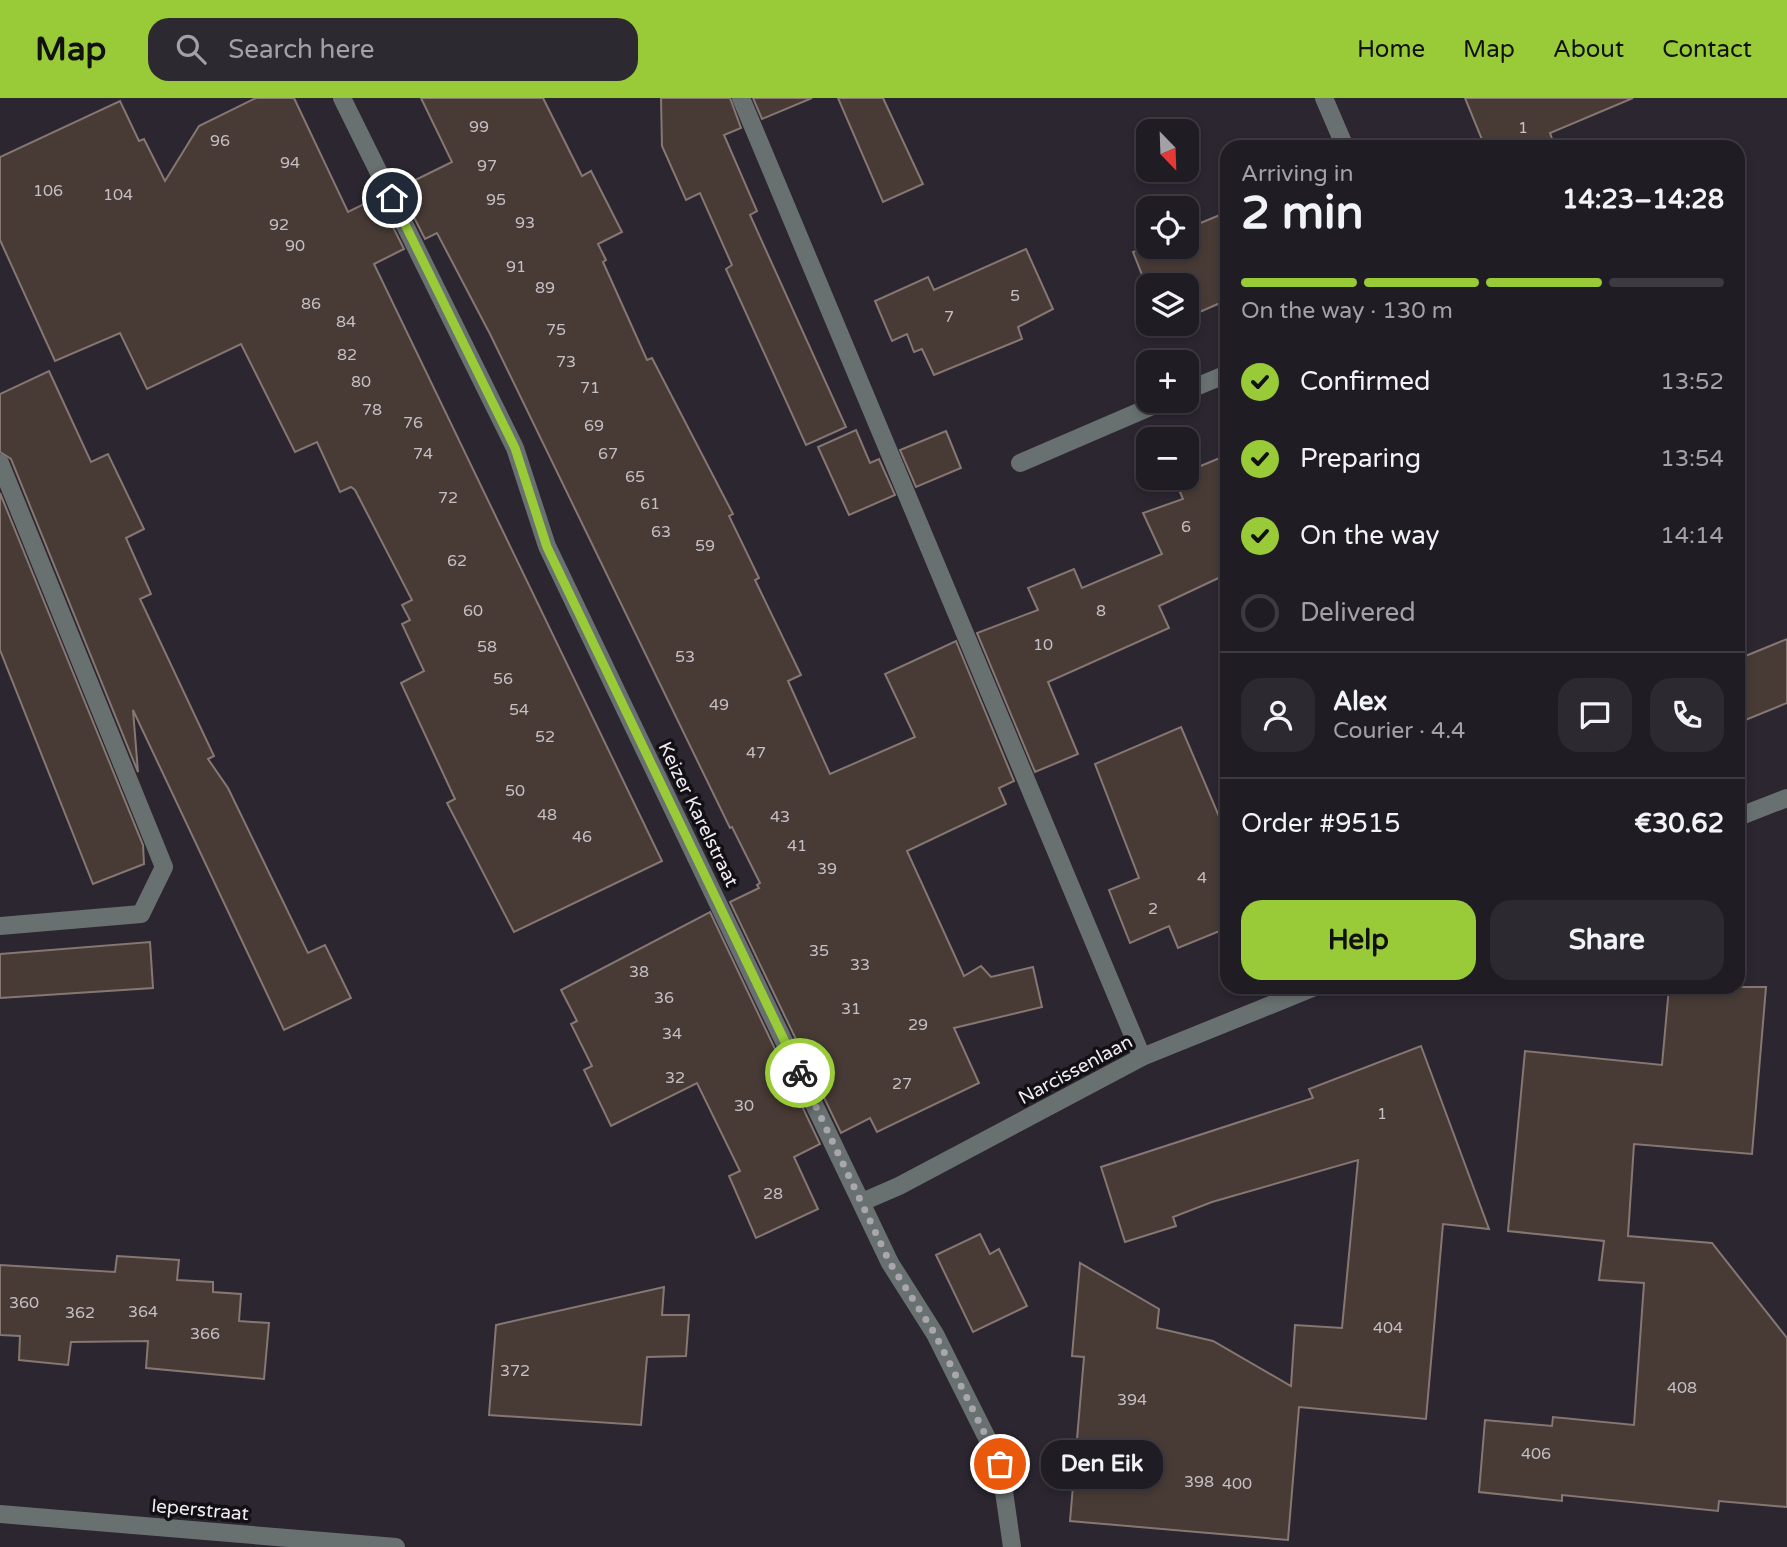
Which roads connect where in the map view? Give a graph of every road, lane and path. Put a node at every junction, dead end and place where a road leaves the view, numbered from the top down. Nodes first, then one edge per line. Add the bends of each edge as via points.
1 (342, 98) edge
2 (741, 98) edge
3 (1324, 98) edge
4 (1342, 140) edge
5 (1220, 377) edge
6 (1199, 386) edge
7 (1136, 413) edge
8 (0, 463) edge
9 (1020, 463) dead end
10 (1787, 797) edge
11 (1745, 814) edge
12 (0, 926) edge
13 (1297, 994) edge
14 (1142, 1056) junction
15 (862, 1202) junction
16 (0, 1514) edge
17 (396, 1547) edge
18 (1012, 1547) edge

1 - 15 street, Keizer Karelstraat via 515,448 547,547
2 - 14 street
3 - 4 street
5 - 6 street
7 - 9 street
8 - 12 street via 164,867 141,914
10 - 11 street
13 - 14 street, Narcissenlaan
14 - 15 street, Narcissenlaan
15 - 18 street, Keizer Karelstraat via 890,1263 935,1334 1000,1464
16 - 17 street, Ieperstraat

